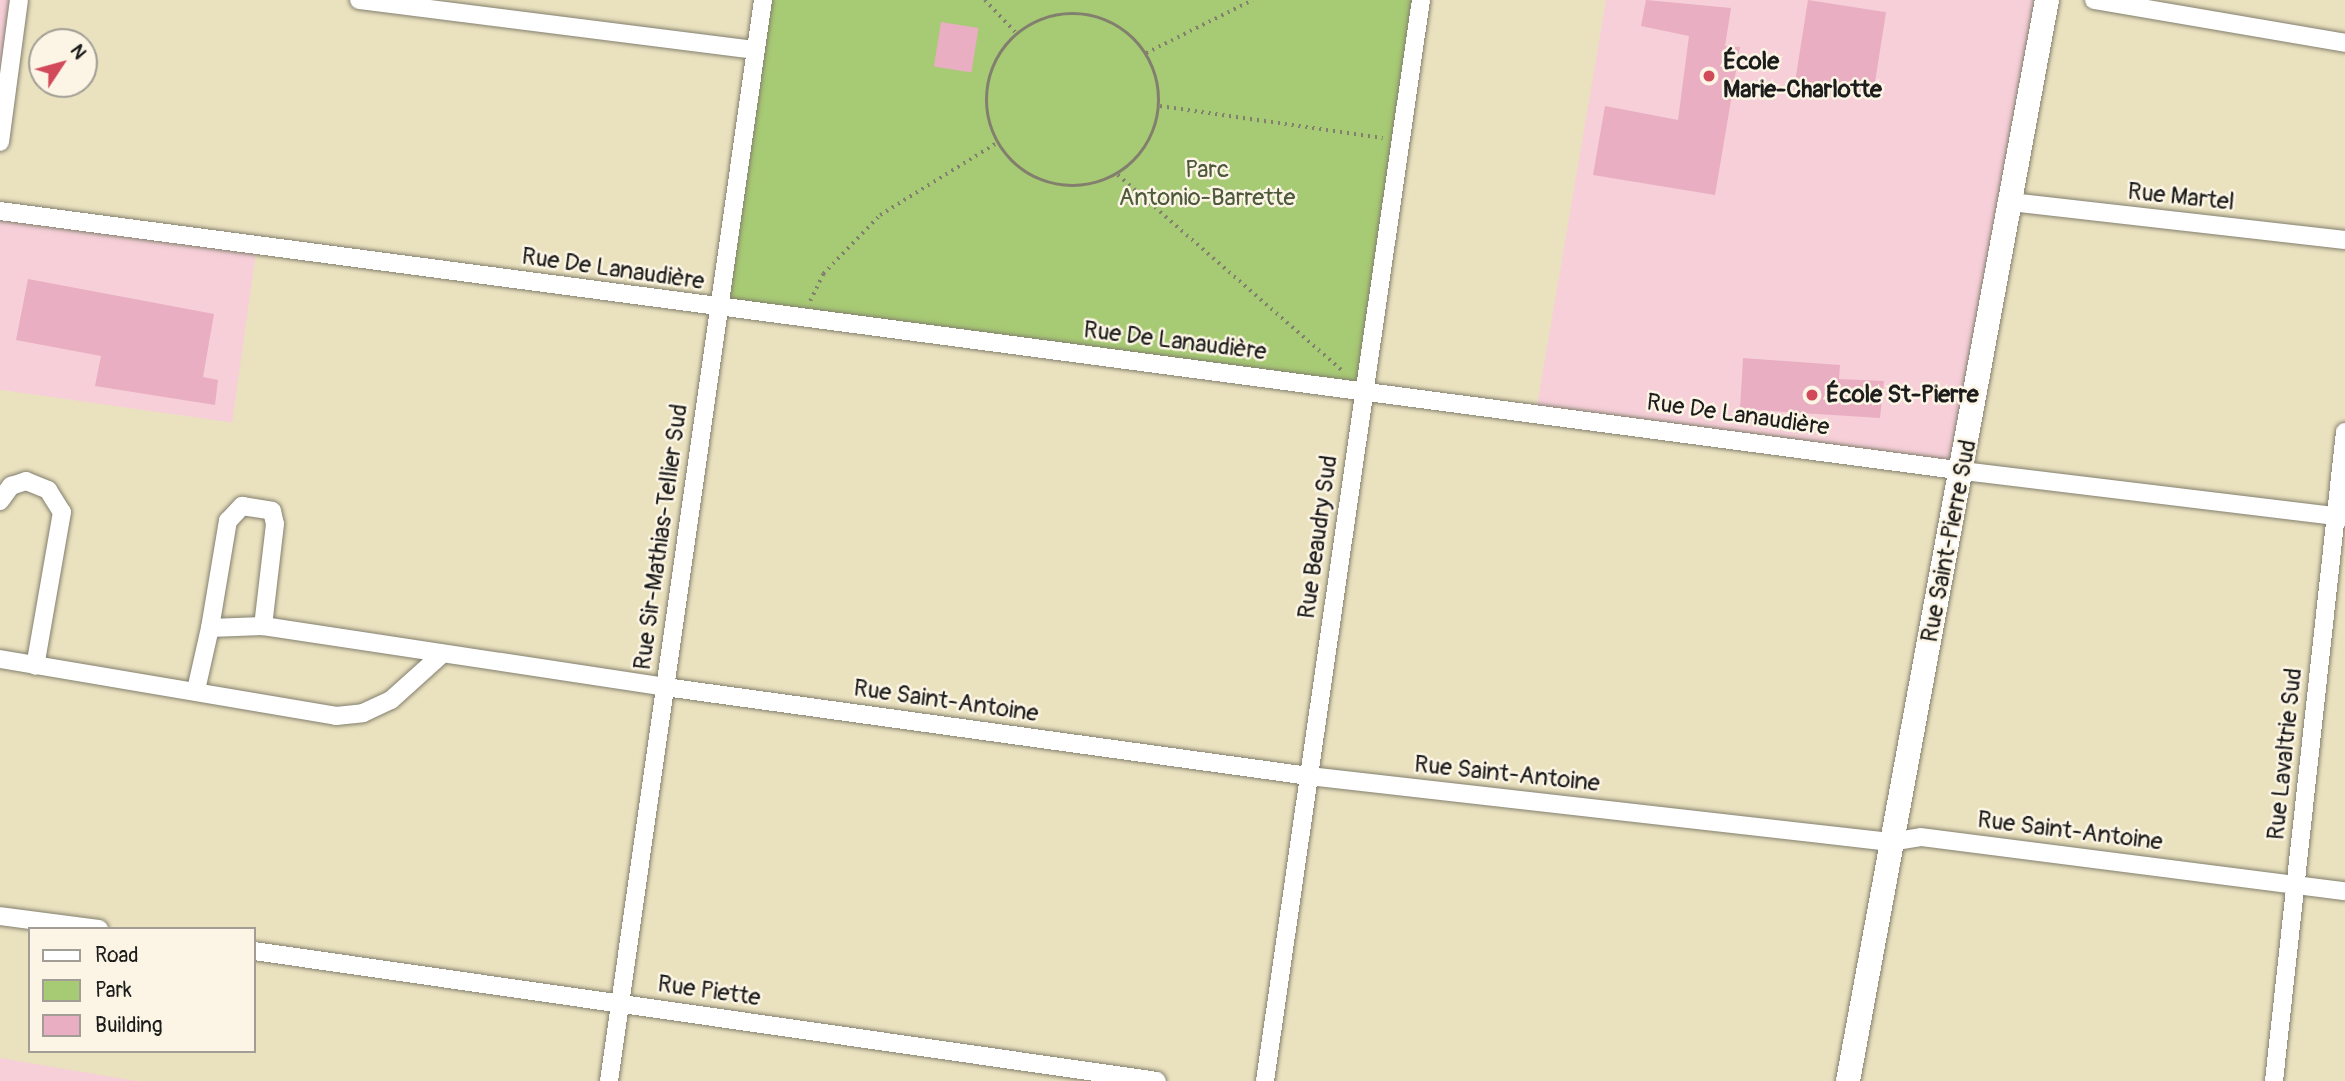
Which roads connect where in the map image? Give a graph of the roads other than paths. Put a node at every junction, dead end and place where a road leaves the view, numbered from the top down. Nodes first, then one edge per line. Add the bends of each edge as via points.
1 (19, 0) edge
2 (359, 0) edge
3 (763, 0) edge
4 (1421, 0) edge
5 (2047, 0) edge
6 (2094, 0) edge
7 (2345, 43) edge
8 (755, 50) junction
9 (0, 142) edge
10 (2011, 202) junction
11 (0, 211) edge
12 (2345, 240) edge
13 (718, 308) junction
14 (1364, 389) junction
15 (2345, 432) edge
16 (1963, 471) junction
17 (0, 500) edge
18 (2340, 516) edge
19 (263, 625) junction
20 (210, 628) junction
21 (442, 654) junction
22 (0, 659) edge
23 (35, 666) junction
24 (665, 687) junction
25 (196, 690) junction
26 (1309, 776) junction
27 (1891, 842) junction
28 (2295, 884) junction
29 (2345, 891) edge
30 (0, 916) edge
31 (84, 927) edge
32 (256, 951) edge
33 (621, 1004) junction
34 (609, 1081) edge
35 (1157, 1081) edge
36 (1265, 1081) edge
37 (1848, 1081) edge
38 (2274, 1081) edge

1 - 9 street
2 - 8 street
3 - 8 street, Rue Sir-Mathias-Tellier Sud
4 - 14 street, Rue Beaudry Sud
5 - 10 street, Rue Saint-Pierre Sud
6 - 7 street
8 - 13 street, Rue Sir-Mathias-Tellier Sud
10 - 12 street, Rue Martel
10 - 16 street, Rue Saint-Pierre Sud
11 - 13 street, Rue De Lanaudière
13 - 14 street, Rue De Lanaudière
13 - 24 street, Rue Sir-Mathias-Tellier Sud
14 - 16 street, Rue De Lanaudière
14 - 26 street, Rue Beaudry Sud
15 - 18 street, Rue Lavaltrie Sud
16 - 18 street, Rue De Lanaudière
16 - 27 street, Rue Saint-Pierre Sud
17 - 23 street via 11,486 26,481 48,490 62,512
18 - 28 street, Rue Lavaltrie Sud
19 - 20 street, Rue Saint-Antoine
19 - 20 street via 275,524 272,511 249,505 228,521
19 - 21 street, Rue Saint-Antoine
20 - 25 street
21 - 24 street, Rue Saint-Antoine
21 - 25 street via 414,684 363,713 336,716
22 - 23 street
23 - 25 street
24 - 26 street, Rue Saint-Antoine
24 - 33 street, Rue Sir-Mathias-Tellier Sud
26 - 27 street, Rue Saint-Antoine
26 - 36 street, Rue Beaudry Sud
27 - 28 street, Rue Saint-Antoine via 1920,837
27 - 37 street, Rue Saint-Pierre Sud
28 - 29 street, Rue Saint-Antoine
28 - 38 street, Rue Lavaltrie Sud
30 - 31 street
32 - 33 street, Rue Piette
33 - 34 street, Rue Sir-Mathias-Tellier Sud
33 - 35 street, Rue Piette

